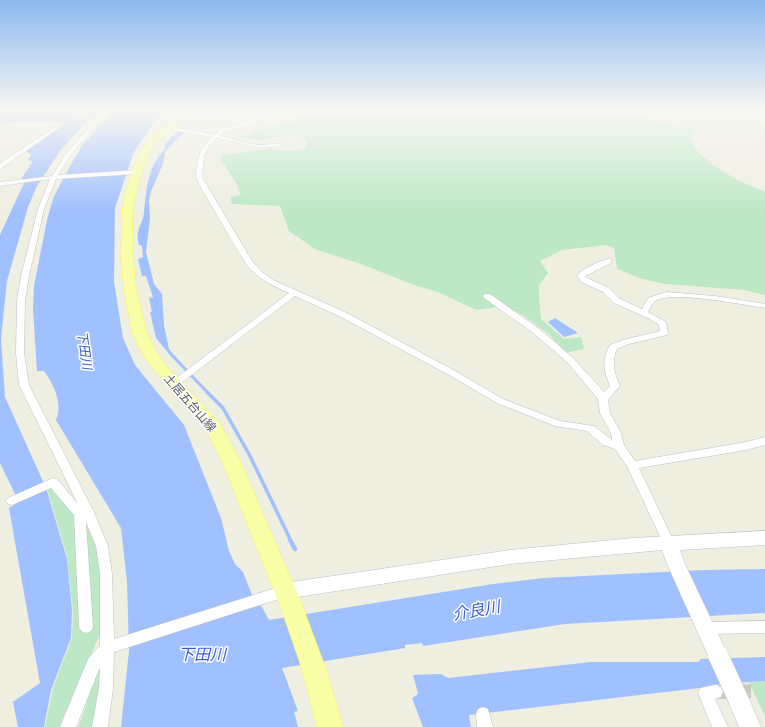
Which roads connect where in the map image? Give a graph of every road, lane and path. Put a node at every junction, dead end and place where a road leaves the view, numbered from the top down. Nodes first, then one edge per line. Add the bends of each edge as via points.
1 (32, 145) edge
2 (75, 145) edge
3 (149, 145) edge
4 (207, 145) edge
5 (248, 145) edge
6 (279, 145) dead end
7 (0, 167) edge
8 (134, 172) junction
9 (56, 177) junction
10 (1, 184) edge
11 (608, 261) dead end
12 (294, 293) junction
13 (488, 296) dead end
14 (765, 306) edge
15 (644, 312) junction
16 (183, 377) junction
17 (603, 399) junction
18 (765, 441) edge
19 (619, 446) junction
20 (632, 465) junction
21 (12, 501) dead end
22 (84, 513) junction
23 (765, 538) edge
24 (669, 544) junction
25 (288, 598) junction
26 (705, 625) junction
27 (86, 627) dead end
28 (765, 627) edge
29 (112, 646) junction
30 (716, 692) dead end
31 (68, 727) edge
32 (100, 727) edge
33 (330, 727) edge
34 (720, 727) edge
35 (750, 727) edge

1 - 7 street via 21,150
2 - 9 street
3 - 8 main road, 土居五台山線
4 - 12 street via 200,160 199,177 249,262 270,282
5 - 6 street via 268,147
8 - 9 street
8 - 16 main road, 土居五台山線 via 127,216 127,258 133,309 139,332 149,354
9 - 10 street
9 - 22 street via 41,209 25,276 21,301 20,353 24,385
11 - 15 street via 581,275 584,280 606,290 617,301
12 - 16 street
12 - 19 street via 344,315 500,400 560,424 590,428 607,442
13 - 17 street via 535,330 570,360
14 - 15 street via 666,294 650,300
15 - 17 street via 663,324 664,333 614,347 608,360 615,386
16 - 25 main road, 土居五台山線 via 232,463
17 - 19 street via 605,413 616,433
18 - 20 street
19 - 20 street
20 - 24 street
21 - 22 street via 53,482
22 - 27 street
22 - 29 street via 102,546
23 - 24 street
24 - 25 street via 510,557
24 - 26 street
25 - 29 street via 263,598
25 - 33 main road, 土居五台山線 via 314,669
26 - 28 street
26 - 35 street, bridge
29 - 31 street via 93,664
29 - 32 street
30 - 34 street via 705,693

